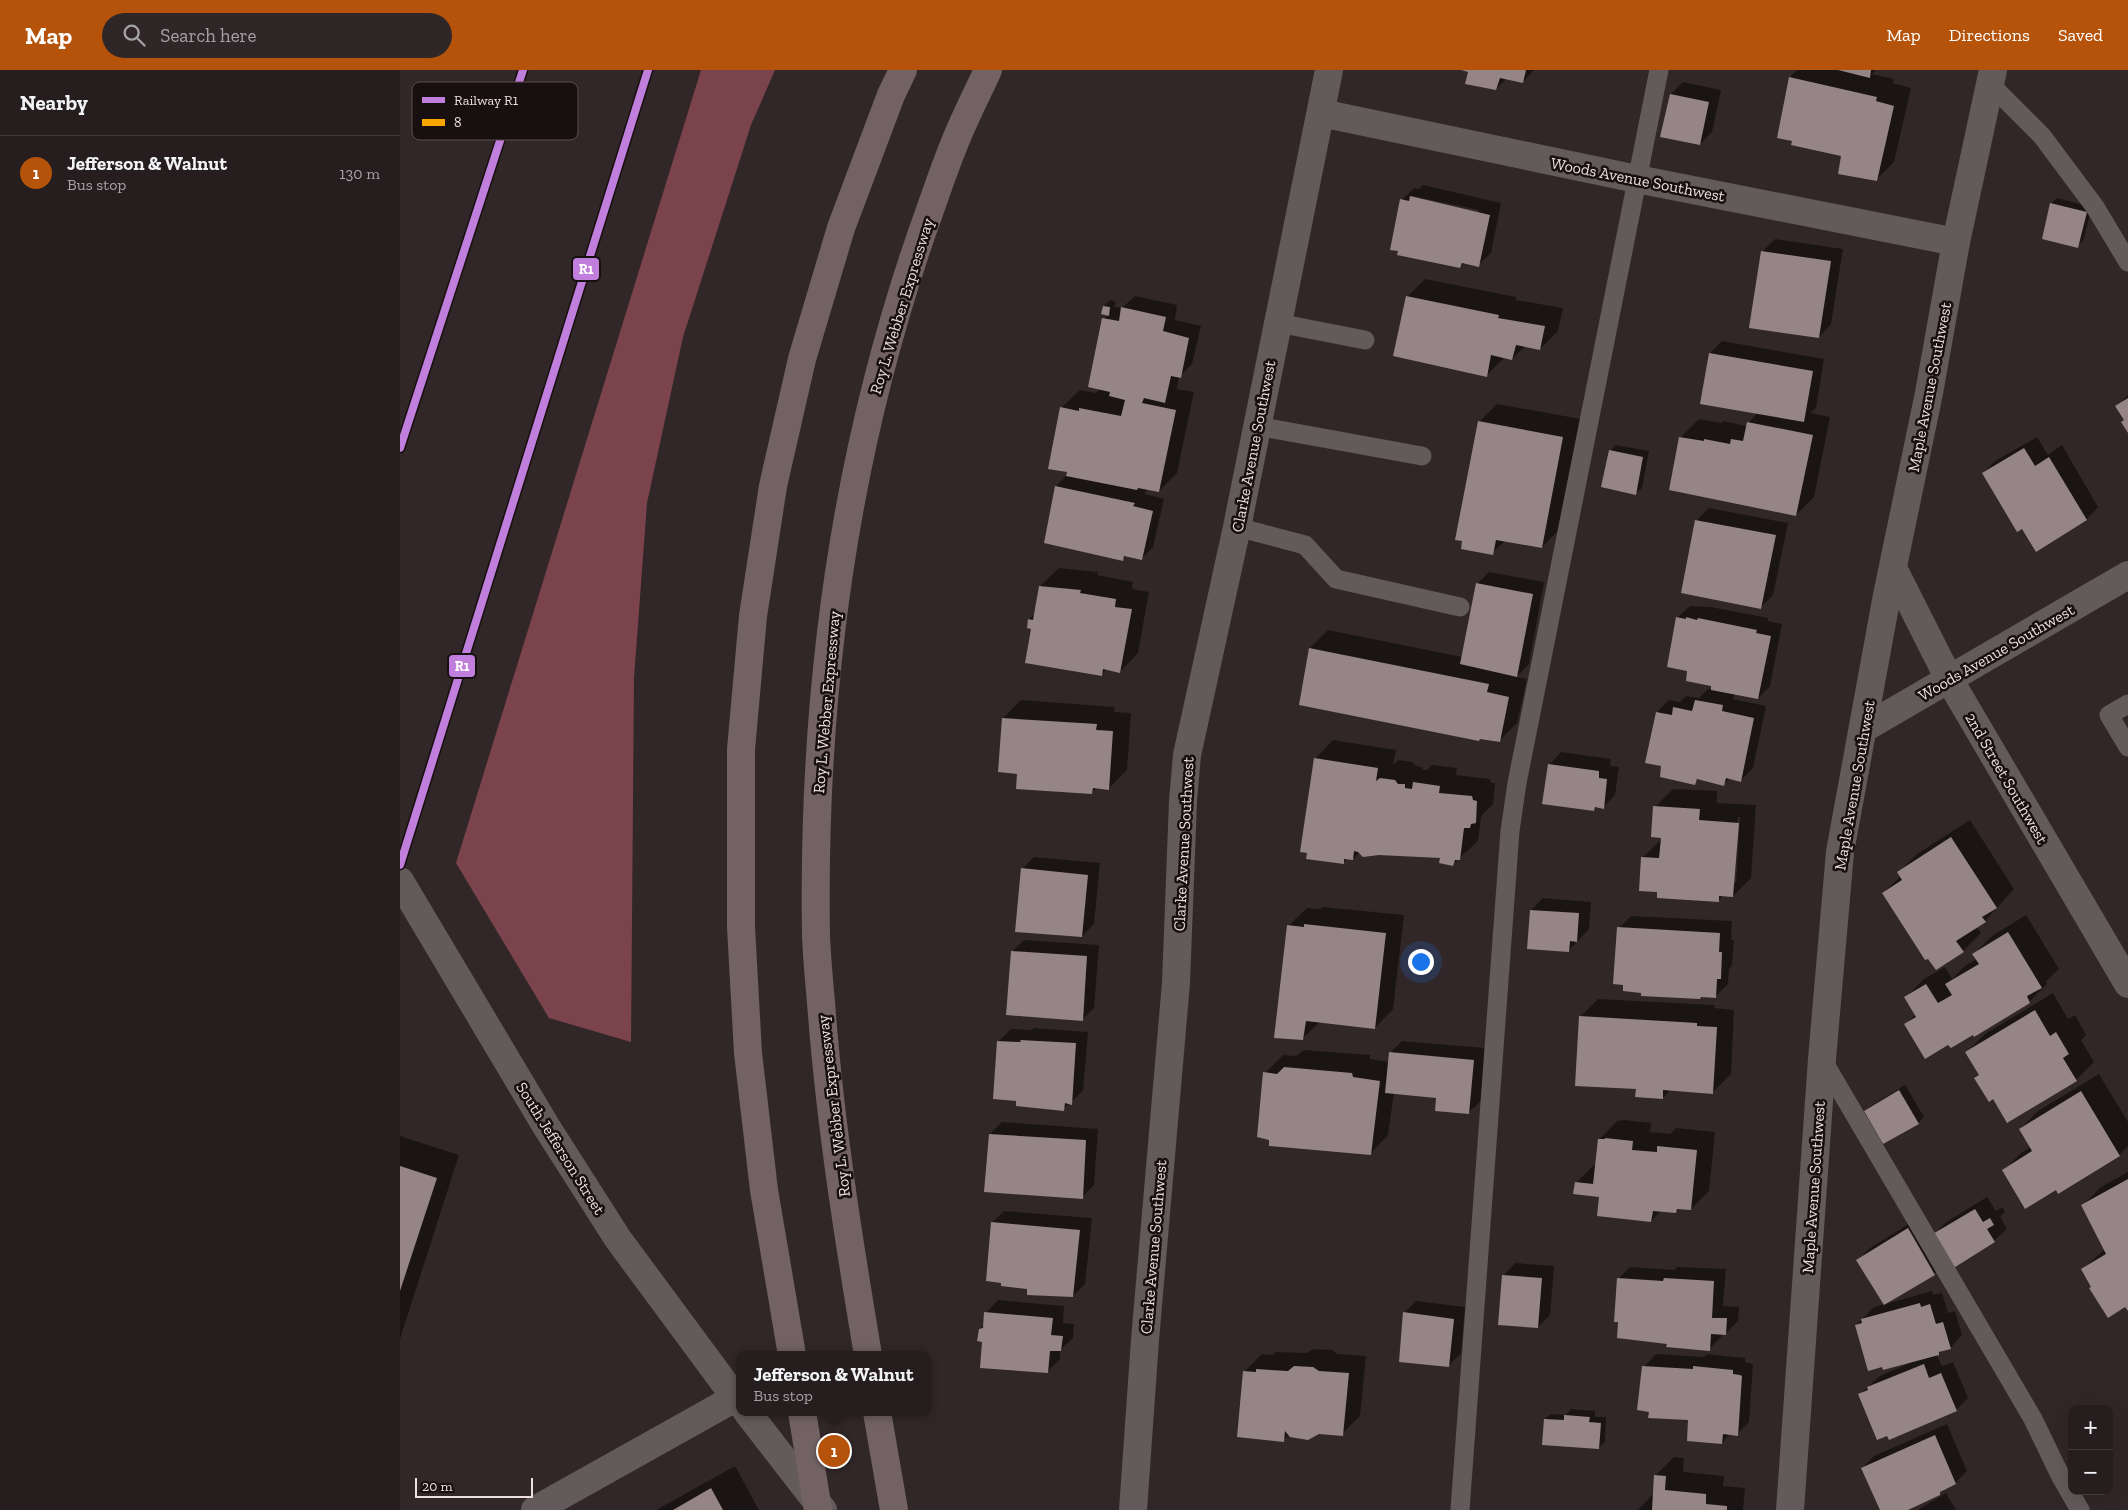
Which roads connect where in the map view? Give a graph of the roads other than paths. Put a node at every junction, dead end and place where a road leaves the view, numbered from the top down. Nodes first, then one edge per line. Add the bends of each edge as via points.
1 (903, 70) edge
2 (988, 70) edge
3 (1329, 70) edge
4 (1659, 70) edge
5 (1991, 77) edge
6 (1321, 113) junction
7 (1638, 179) junction
8 (1956, 242) junction
9 (2128, 262) edge
10 (1278, 323) junction
11 (1365, 340) dead end
12 (1257, 426) junction
13 (1422, 456) dead end
14 (1237, 528) junction
15 (1893, 568) junction
16 (2128, 575) edge
17 (1460, 607) dead end
18 (1949, 679) junction
19 (2128, 704) edge
20 (1863, 729) junction
21 (2128, 747) edge
22 (400, 881) edge
23 (2128, 984) edge
24 (1822, 1059) junction
25 (791, 1351) edge
26 (867, 1351) edge
27 (736, 1398) edge
28 (736, 1408) edge
29 (750, 1416) edge
30 (803, 1416) edge
31 (878, 1416) edge
32 (535, 1510) edge
33 (818, 1510) edge
34 (823, 1510) edge
35 (894, 1510) edge
36 (1133, 1510) edge
37 (1460, 1510) edge
38 (1790, 1510) edge
39 (2080, 1510) edge

1 - 25 highway via 841,228 802,359 773,486 753,616 741,750 740,927 748,1053 764,1190
2 - 26 highway, Roy L. Webber Expressway via 952,151 911,264 881,362 851,493 828,652 817,781 816,939 826,1073
3 - 6 street, Clarke Avenue Southwest
4 - 7 lane
5 - 8 street, Maple Avenue Southwest
5 - 9 lane via 2042,136 2095,207
6 - 7 street, Woods Avenue Southwest
6 - 10 street, Clarke Avenue Southwest
7 - 8 street, Woods Avenue Southwest
7 - 37 lane via 1512,821
8 - 15 street, Maple Avenue Southwest
10 - 11 lane
10 - 12 street, Clarke Avenue Southwest
12 - 13 lane
12 - 14 street, Clarke Avenue Southwest
14 - 17 lane via 1305,545 1336,579
14 - 36 street, Clarke Avenue Southwest via 1186,755 1176,983
15 - 18 street, 2nd Street Southwest
15 - 20 street, Maple Avenue Southwest
16 - 18 street, Woods Avenue Southwest
18 - 20 street, Woods Avenue Southwest
18 - 23 street, 2nd Street Southwest
19 - 21 lane via 2109,715
20 - 24 street, Maple Avenue Southwest via 1840,852
22 - 27 street, South Jefferson Street via 546,1126 618,1239
24 - 38 street, Maple Avenue Southwest
24 - 39 lane via 2032,1418
28 - 32 street
29 - 34 street, South Jefferson Street
30 - 33 highway
31 - 35 highway

